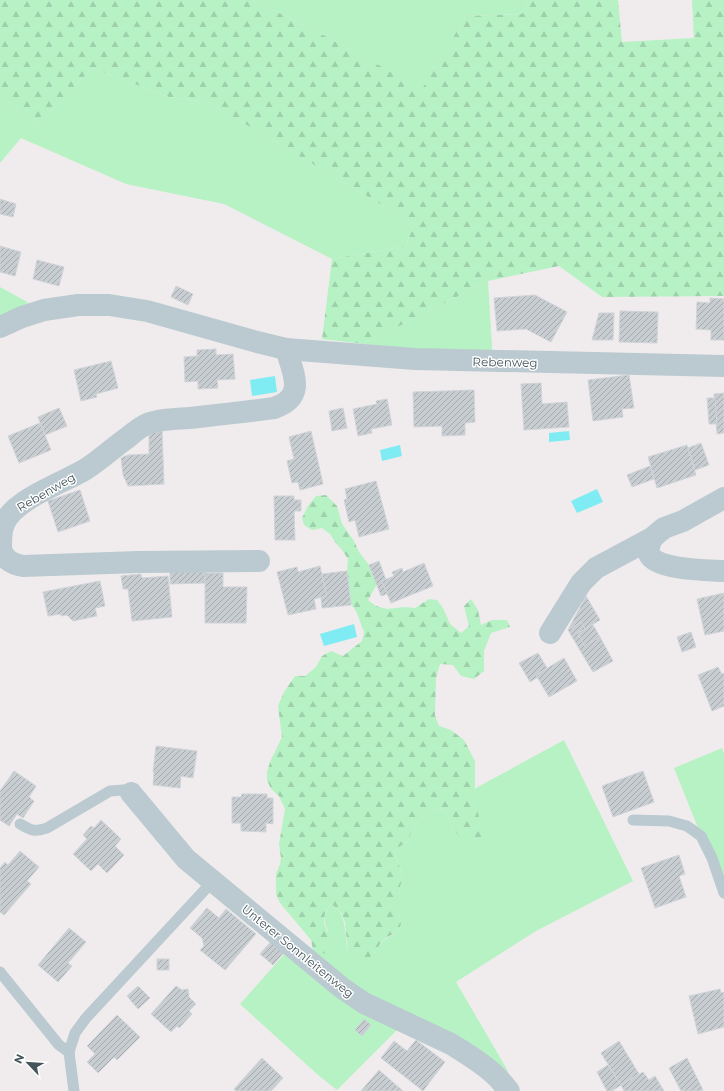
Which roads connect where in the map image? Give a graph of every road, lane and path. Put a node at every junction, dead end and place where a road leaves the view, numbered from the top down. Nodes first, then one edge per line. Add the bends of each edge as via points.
1 (0, 327) edge
2 (286, 349) junction
3 (724, 366) edge
4 (724, 498) edge
5 (652, 538) junction
6 (259, 561) dead end
7 (724, 571) edge
8 (550, 633) dead end
9 (130, 793) joint
10 (633, 820) dead end
11 (20, 824) dead end
12 (213, 881) junction
13 (724, 893) edge
14 (0, 972) edge
15 (69, 1052) junction
16 (74, 1091) edge
17 (509, 1091) edge

1 - 2 street, Rebenweg via 44,310 78,305 109,305 147,311
2 - 3 street, Rebenweg via 415,359
2 - 6 street, Rebenweg via 295,388 287,402 274,408 147,424 85,469 18,506 4,525 1,547 5,557 12,563 23,566
4 - 5 street via 683,521 664,528
5 - 7 street via 650,554 654,560 662,564
5 - 8 street via 596,568 581,583
9 - 11 lane via 123,790 110,791 47,828 30,830
9 - 12 street, Unterer Sonnleitenweg via 186,859
10 - 13 lane via 669,821 687,826 701,836
12 - 15 lane via 86,1018 75,1033
12 - 17 street, Unterer Sonnleitenweg via 342,988 364,1003 465,1052 484,1065
14 - 15 lane via 59,1045
15 - 16 lane

